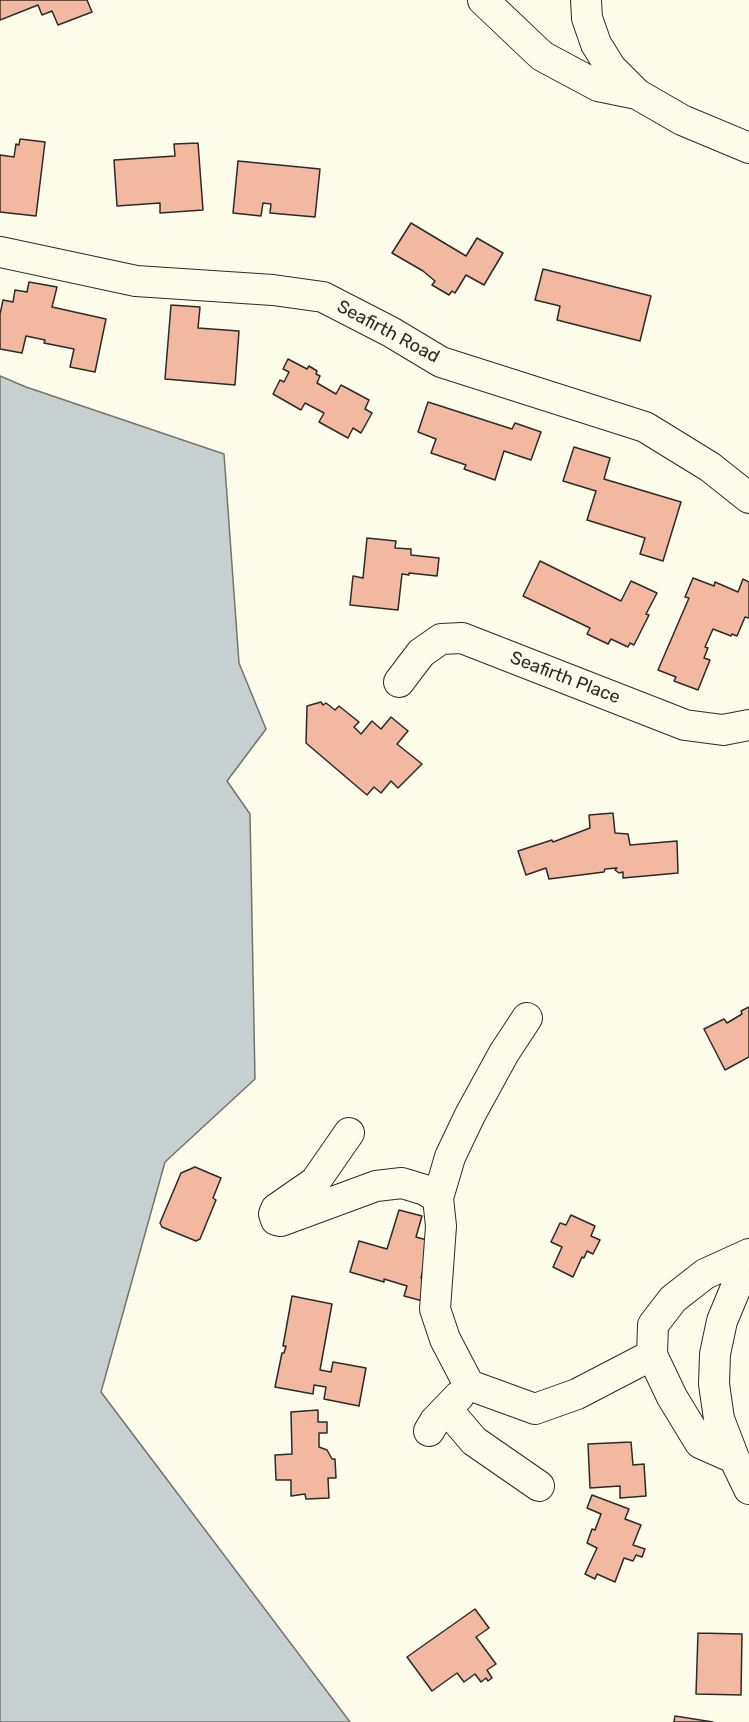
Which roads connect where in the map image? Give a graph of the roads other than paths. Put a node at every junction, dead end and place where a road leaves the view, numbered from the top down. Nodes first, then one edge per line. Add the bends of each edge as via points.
1 (483, 0) edge
2 (586, 0) edge
3 (638, 94) junction
4 (749, 148) edge
5 (0, 252) edge
6 (749, 498) edge
7 (399, 682) dead end
8 (749, 724) edge
9 (527, 1017) dead end
10 (349, 1133) dead end
11 (438, 1198) junction
12 (749, 1255) edge
13 (652, 1355) junction
14 (469, 1385) junction
15 (734, 1458) junction
16 (539, 1486) dead end
17 (749, 1489) edge

1 - 3 street via 542,56 597,86
2 - 3 street via 597,44 612,68
3 - 4 street via 682,120
5 - 6 street, Seafirth Road via 136,281 323,297 441,362 645,427 710,467
7 - 8 street, Seafirth Place via 421,653 441,639 462,638 685,725 723,730
9 - 11 street via 470,1115 450,1157
10 - 11 street via 315,1182 276,1209 276,1220 376,1186 402,1183
11 - 14 street via 441,1226 435,1309 445,1339
12 - 13 street via 705,1274 673,1299 653,1325
12 - 15 street via 722,1321 715,1354 719,1419
13 - 14 street via 577,1394 535,1409
13 - 15 street via 700,1443
14 - 16 street via 437,1421 458,1421 474,1441
15 - 17 street

